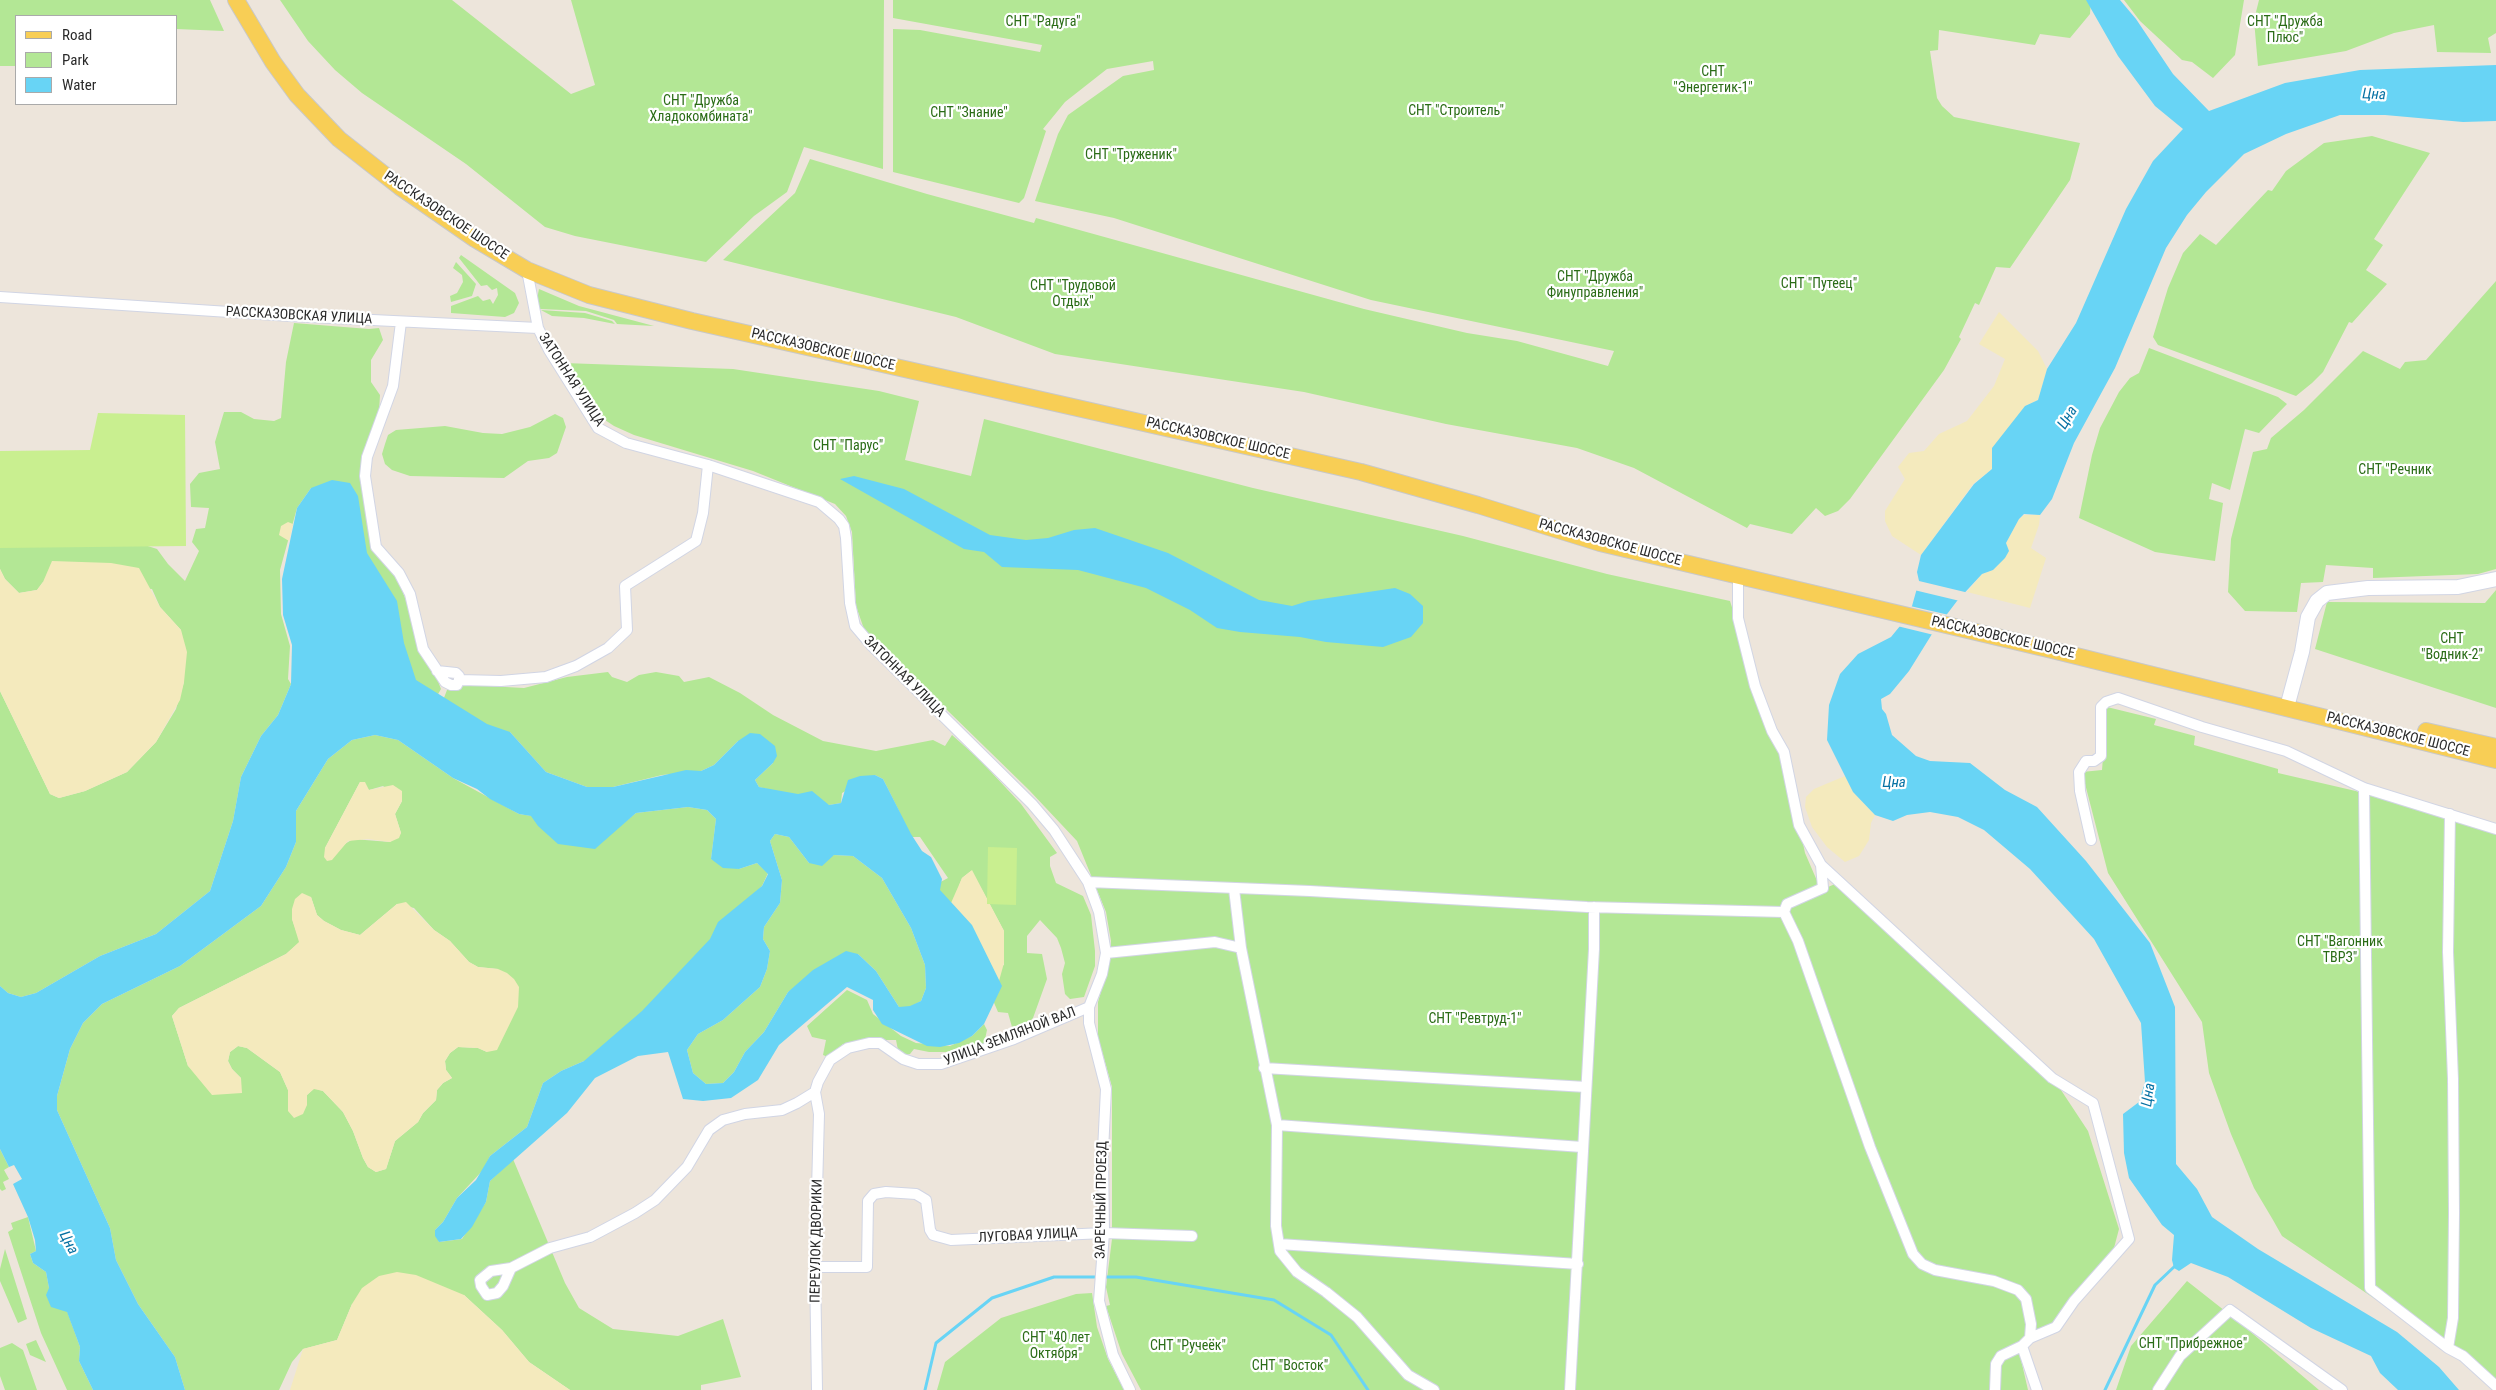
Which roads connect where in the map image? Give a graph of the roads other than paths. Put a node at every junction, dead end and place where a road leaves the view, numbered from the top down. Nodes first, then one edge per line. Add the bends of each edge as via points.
1 (236, 0) edge
2 (526, 270) junction
3 (0, 297) edge
4 (402, 322) junction
5 (538, 328) junction
6 (708, 465) junction
7 (1738, 576) junction
8 (2496, 580) edge
9 (2294, 709) junction
10 (2496, 747) edge
11 (2496, 760) edge
12 (2364, 788) junction
13 (2450, 814) junction
14 (2496, 829) edge
15 (2091, 840) dead end
16 (1821, 865) junction
17 (1088, 882) junction
18 (1234, 889) junction
19 (1594, 907) junction
20 (1784, 912) junction
21 (1241, 948) junction
22 (1106, 953) junction
23 (1089, 1007) junction
24 (1264, 1068) junction
25 (1586, 1087) junction
26 (815, 1092) junction
27 (1277, 1125) junction
28 (1582, 1147) junction
29 (1104, 1233) junction
30 (1192, 1236) dead end
31 (1279, 1244) junction
32 (1578, 1264) junction
33 (815, 1267) junction
34 (511, 1268) dead end
35 (2030, 1338) junction
36 (2022, 1346) junction
37 (2448, 1348) junction
38 (2496, 1386) edge
39 (1127, 1387) edge
40 (817, 1390) edge
41 (1434, 1390) edge
42 (1570, 1390) edge
43 (1995, 1390) edge
44 (2037, 1390) edge
45 (2158, 1390) edge
46 (2342, 1390) edge

1 - 2 main road, РАССКАЗОВСКОЕ ШОССЕ via 297,95 339,139 422,203
2 - 5 street
2 - 7 main road, РАССКАЗОВСКОЕ ШОССЕ via 589,295 1361,472 1600,543
3 - 4 street, РАССКАЗОВСКАЯ УЛИЦА
4 - 5 street, РАССКАЗОВСКАЯ УЛИЦА
4 - 6 street via 393,386 367,456 364,476 376,547 396,568 410,594 423,649 445,682 451,685 457,685 459,680 546,677 576,666 608,648 627,630 625,586 696,541 703,513
5 - 6 street, ЗАТОННАЯ УЛИЦА via 598,428 626,443
6 - 17 street, ЗАТОННАЯ УЛИЦА via 819,502 839,519 846,538 850,603 855,626 1032,804
7 - 9 main road, РАССКАЗОВСКОЕ ШОССЕ
7 - 16 street via 1738,618 1755,686 1772,731 1784,752 1799,825
8 - 9 street via 2458,587 2368,588 2327,593 2317,601 2308,617
9 - 10 main road, РАССКАЗОВСКОЕ ШОССЕ via 2449,735
9 - 11 main road, РАССКАЗОВСКОЕ ШОССЕ
12 - 13 street
12 - 15 street via 2286,751 2118,698 2101,707 2101,756 2086,762 2079,772
12 - 37 street via 2370,1288
13 - 14 street
13 - 37 street via 2448,952 2454,1213 2453,1318
16 - 20 street via 1823,888 1787,904
16 - 35 street via 2052,1078 2093,1103 2129,1238 2074,1301 2056,1327
17 - 18 street
17 - 22 street, ЗАТОННАЯ УЛИЦА via 1099,912
18 - 19 street
18 - 21 street
19 - 20 street
19 - 25 street
20 - 35 street via 1798,941 1870,1148 1914,1254 1922,1264 1935,1270 1994,1281 2018,1290 2026,1299
21 - 22 street via 1215,942
21 - 24 street
22 - 23 street, ЗАТОННАЯ УЛИЦА
23 - 26 street, УЛИЦА ЗЕМЛЯНОЙ ВАЛ via 1014,1039 942,1064 918,1064 903,1059 880,1043 848,1048 830,1060
23 - 29 street, ЗАРЕЧНЫЙ ПРОЕЗД via 1092,1039 1106,1089
24 - 25 street
24 - 27 street
25 - 28 street
26 - 33 street, ПЕРЕУЛОК ДВОРИКИ via 819,1114
26 - 34 street via 782,1110 723,1120 709,1130 687,1167 655,1200 590,1237 550,1248
27 - 28 street
27 - 31 street via 1276,1226
28 - 32 street
29 - 30 street, ЛУГОВАЯ УЛИЦА
29 - 33 street, ЛУГОВАЯ УЛИЦА via 952,1240 933,1235 926,1200 916,1194 874,1194 866,1210 867,1267
29 - 39 street, ЗАРЕЧНЫЙ ПРОЕЗД via 1099,1301 1113,1355
31 - 32 street
31 - 41 street via 1284,1258 1297,1272 1357,1317 1408,1375
32 - 42 street
33 - 40 street, ПЕРЕУЛОК ДВОРИКИ
35 - 36 street
36 - 43 street via 2001,1356 1996,1364
36 - 44 street
37 - 38 street via 2463,1356
45 - 46 street via 2180,1356 2230,1310

